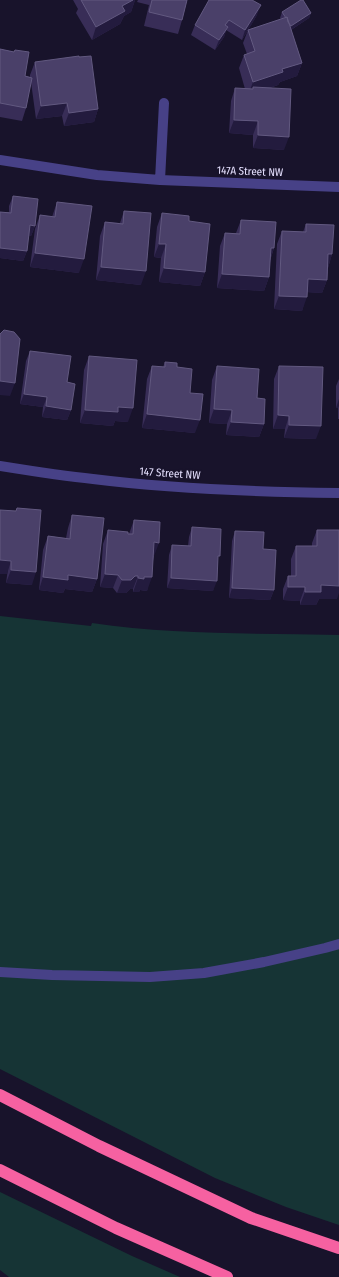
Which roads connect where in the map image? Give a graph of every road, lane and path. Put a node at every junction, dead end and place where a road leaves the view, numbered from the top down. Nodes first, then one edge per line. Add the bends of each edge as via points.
1 (164, 103) dead end
2 (0, 160) edge
3 (160, 180) junction
4 (339, 187) edge
5 (0, 466) edge
6 (339, 493) edge
7 (339, 944) edge
8 (0, 972) edge
9 (0, 1095) edge
10 (0, 1170) edge
11 (339, 1248) edge
12 (227, 1277) edge

1 - 3 street
2 - 3 street, 147A Street NW via 97,175
3 - 4 street, 147A Street NW
5 - 6 street, 147 Street NW via 94,480 239,490
7 - 8 street via 264,962 204,972 157,976
9 - 11 highway via 99,1146 251,1218
10 - 12 highway via 116,1228

